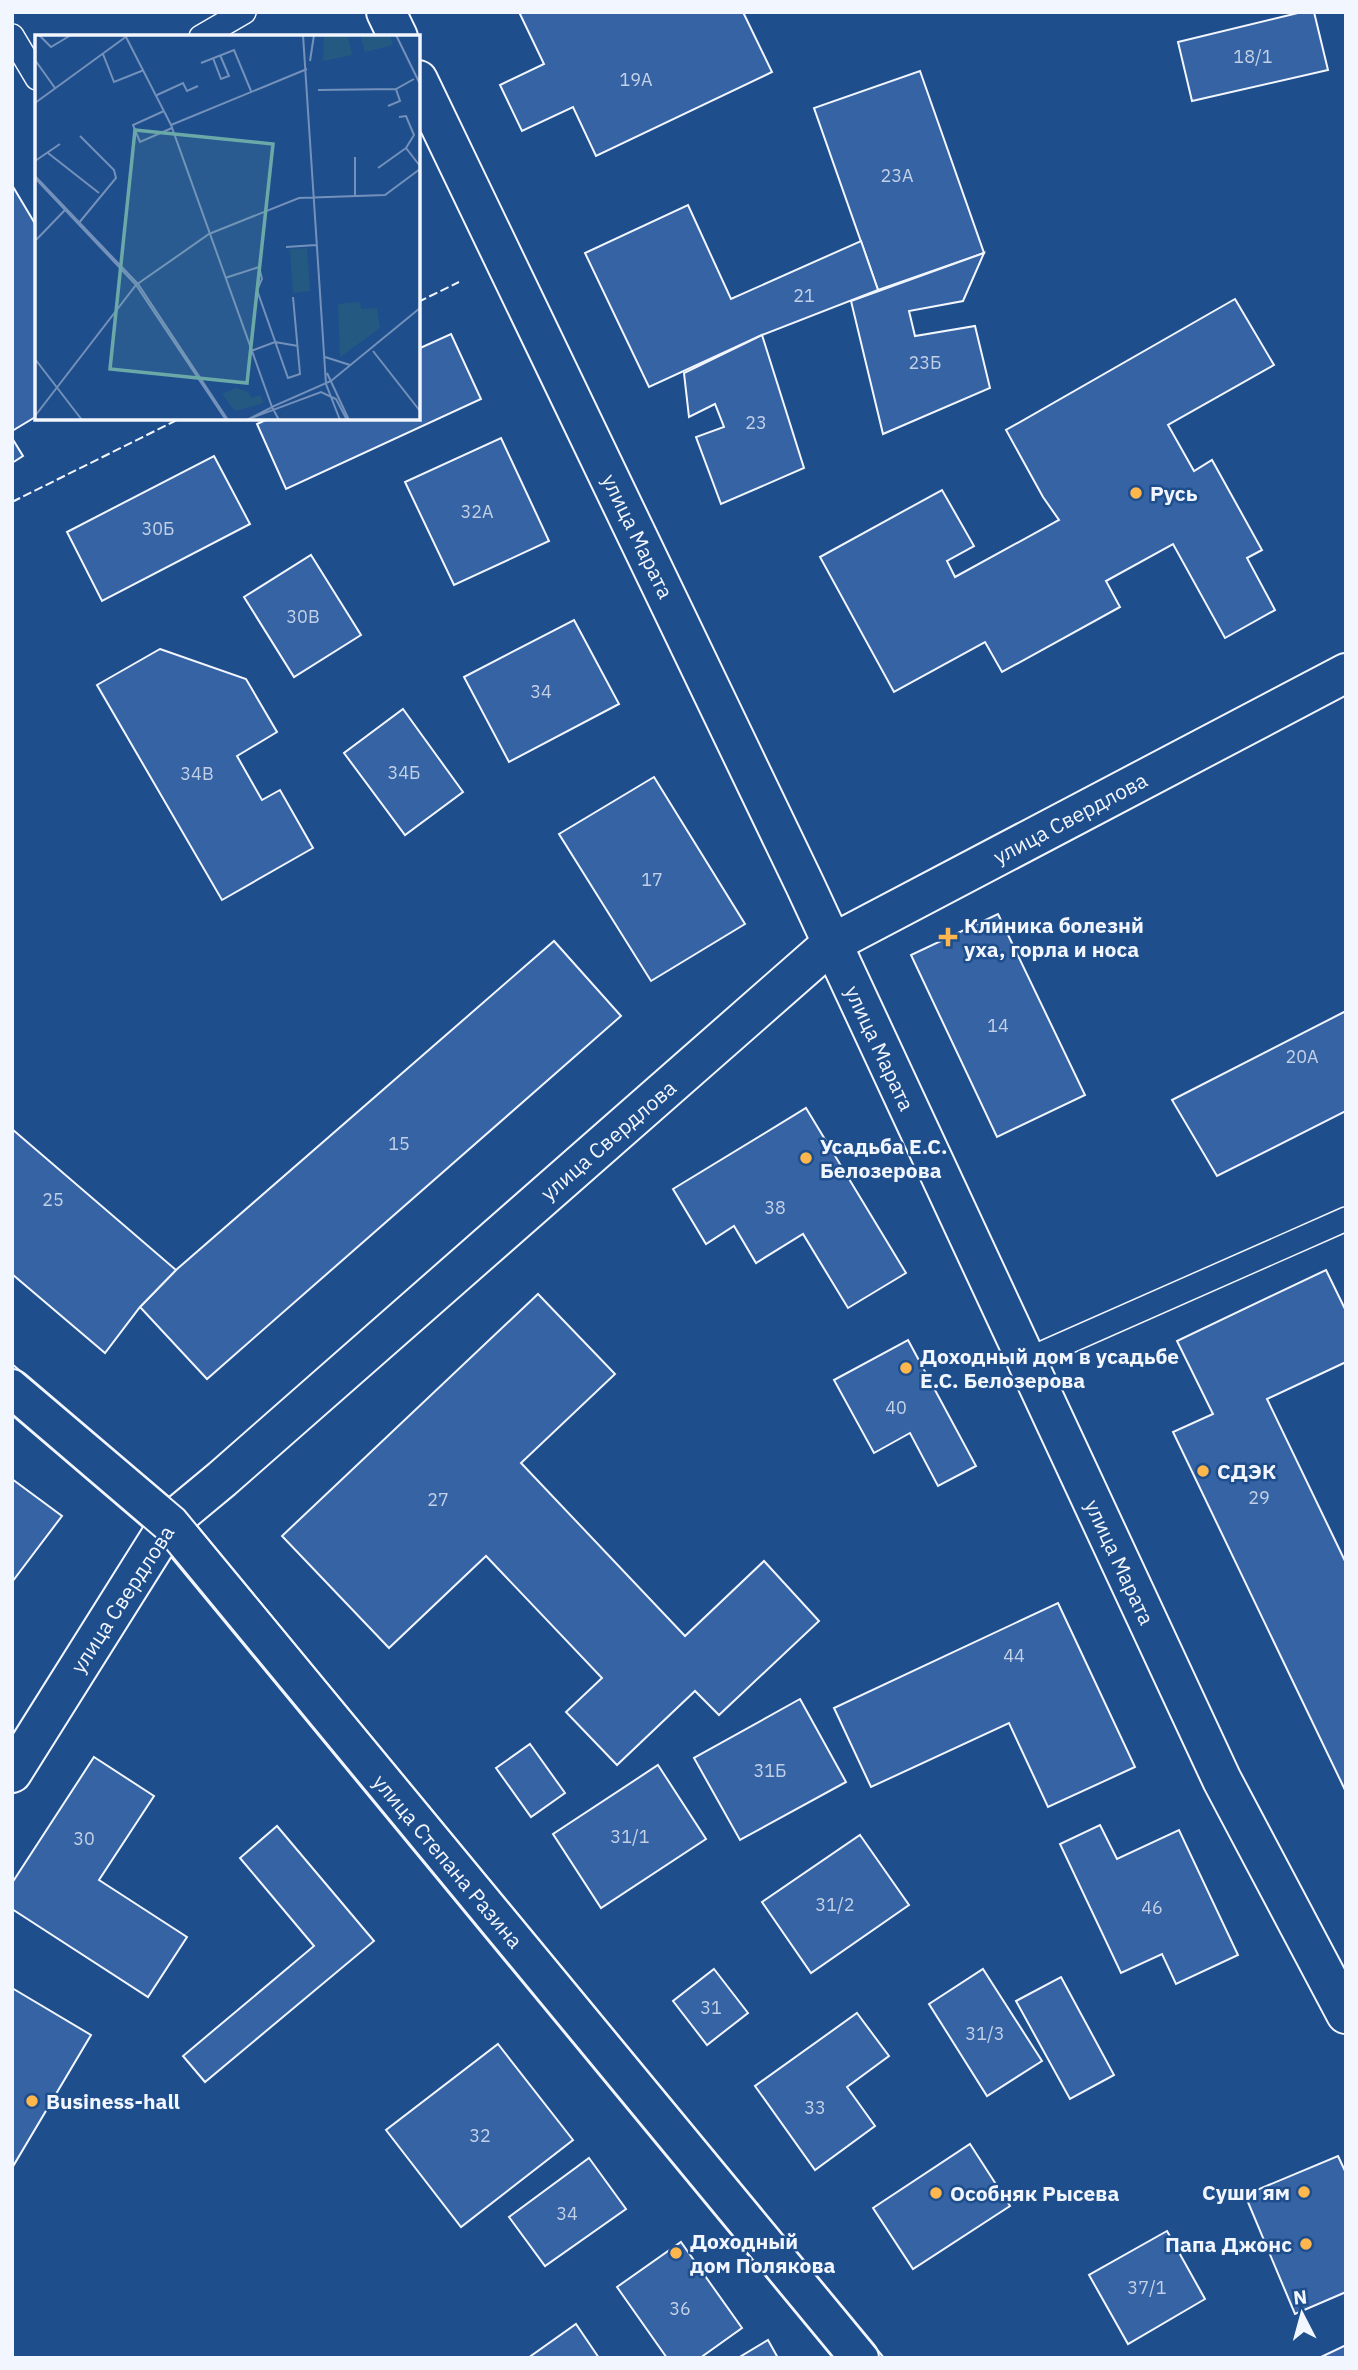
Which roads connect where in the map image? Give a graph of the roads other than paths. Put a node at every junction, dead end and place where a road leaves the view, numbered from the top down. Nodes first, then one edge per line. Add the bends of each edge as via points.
1 (244, 12) edge
2 (386, 12) edge
3 (204, 35) edge
4 (397, 35) edge
5 (12, 36) edge
6 (35, 75) edge
7 (420, 84) edge
8 (1346, 673) edge
9 (831, 944) junction
10 (1346, 1219) edge
11 (1027, 1360) junction
12 (12, 1389) edge
13 (169, 1523) junction
14 (12, 1773) edge
15 (1346, 2014) edge
16 (859, 2358) edge

1 - 3 lane
2 - 4 street
5 - 6 lane
7 - 9 street, улица Марата
8 - 9 street, улица Свердлова
9 - 11 street, улица Марата
9 - 13 street, улица Свердлова
10 - 11 lane
11 - 15 street, улица Марата via 1222,1780
12 - 13 street, улица Степана Разина
13 - 14 street, улица Свердлова
13 - 16 street, улица Степана Разина

